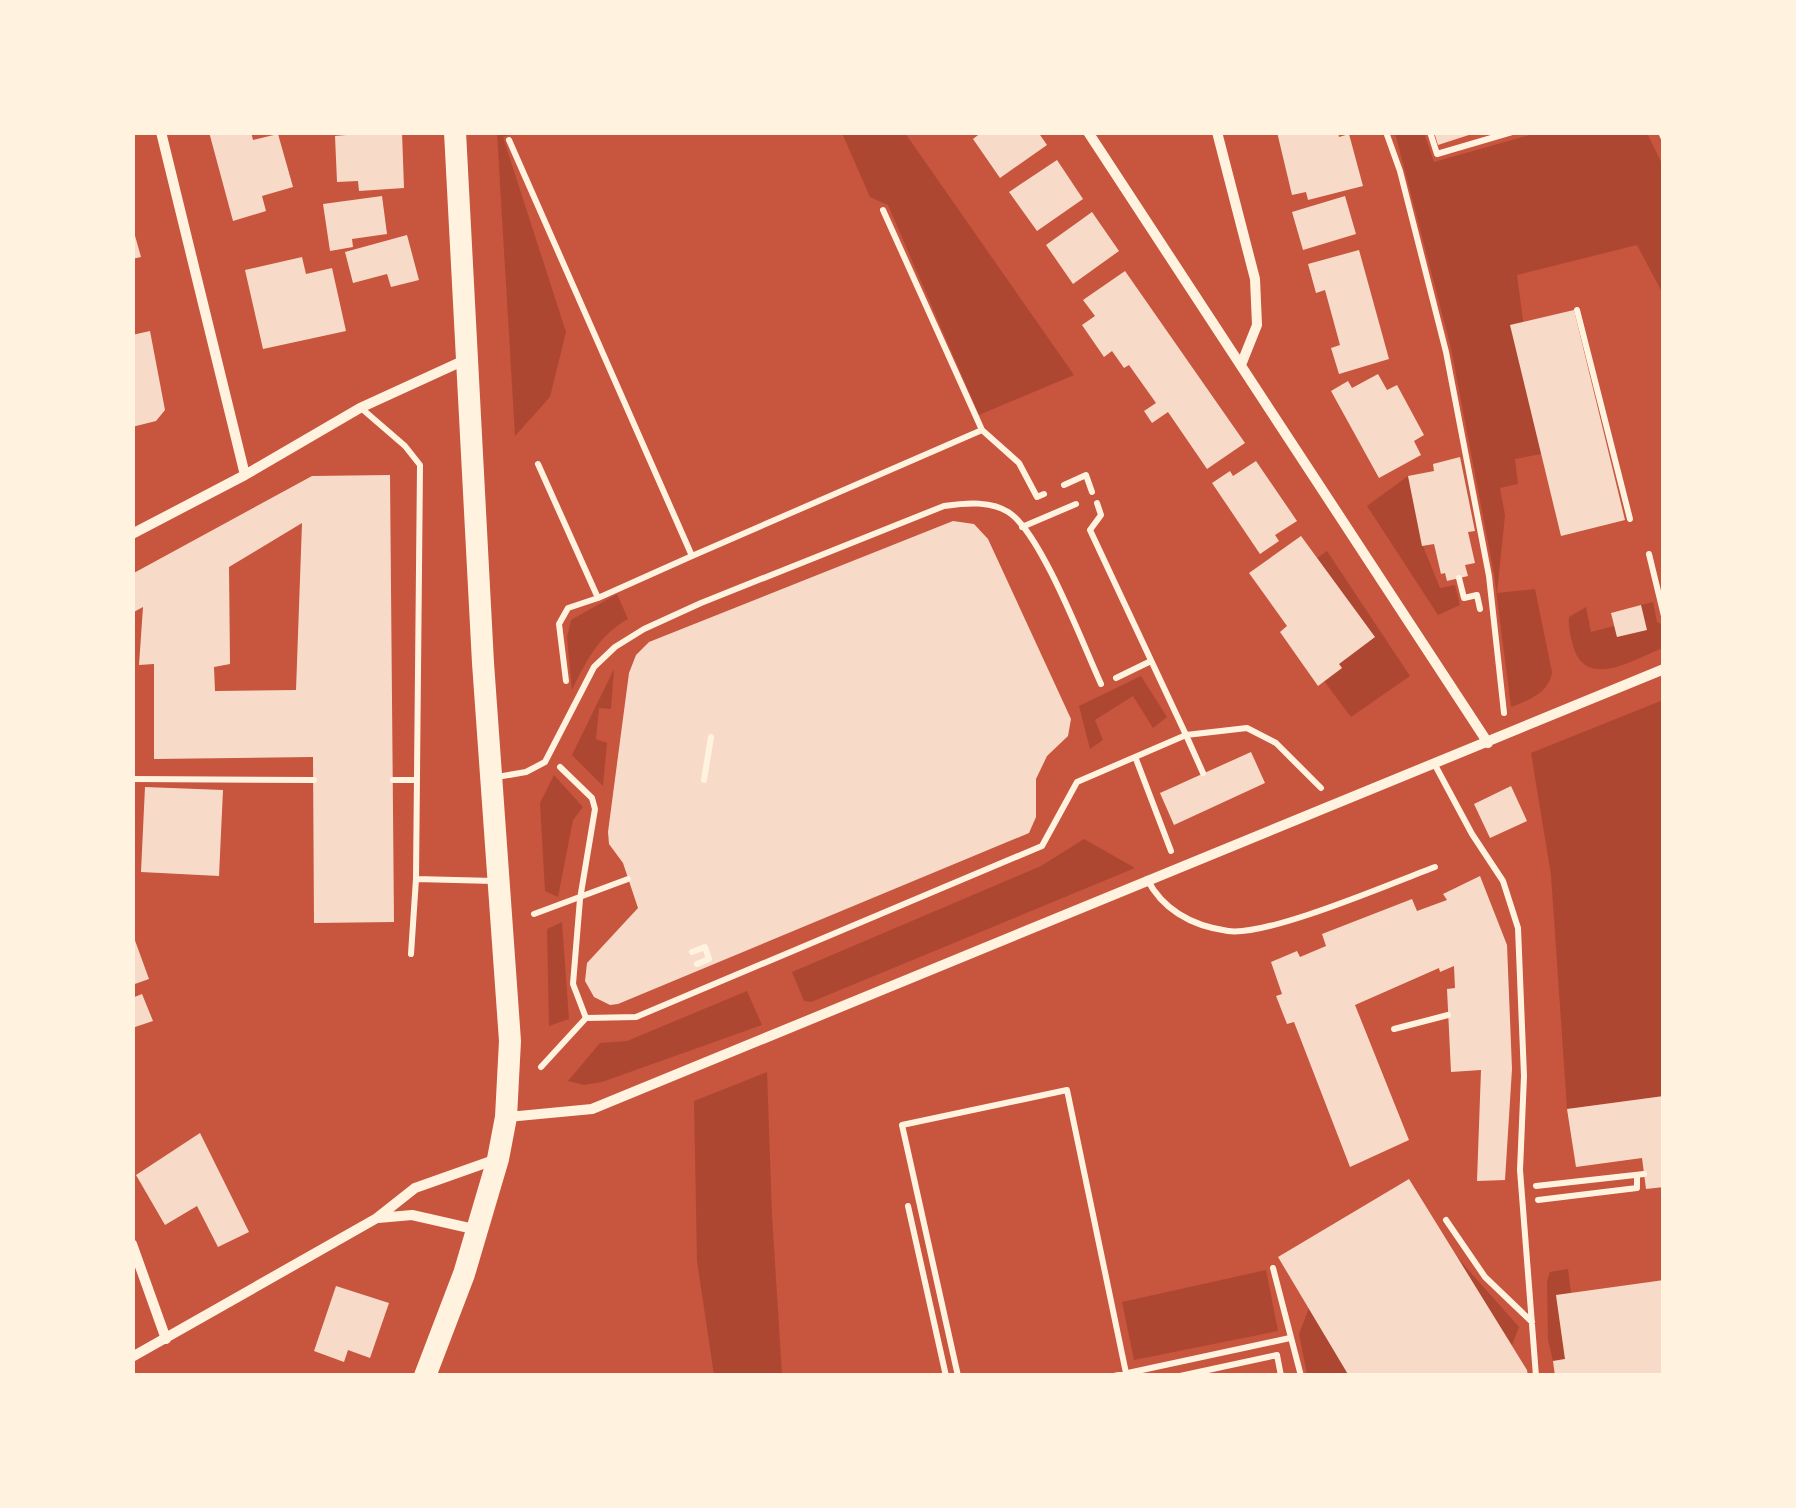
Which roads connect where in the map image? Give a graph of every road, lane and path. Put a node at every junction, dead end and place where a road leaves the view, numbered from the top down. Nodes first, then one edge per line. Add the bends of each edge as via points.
1 (161, 132) edge
2 (455, 132) edge
3 (1088, 132) edge
4 (1217, 132) edge
5 (1386, 132) edge
6 (1430, 132) edge
7 (1512, 132) edge
8 (1661, 132) edge
9 (509, 140) dead end
10 (1664, 140) edge
11 (883, 210) dead end
12 (1577, 310) dead end
13 (468, 359) junction
14 (1241, 364) junction
15 (360, 408) junction
16 (982, 430) junction
17 (538, 464) dead end
18 (244, 475) junction
19 (1076, 504) dead end
20 (1630, 519) dead end
21 (1022, 527) junction
22 (132, 534) edge
23 (1649, 554) dead end
24 (692, 556) junction
25 (1459, 578) dead end
26 (598, 598) junction
27 (1480, 609) dead end
28 (1664, 616) edge
29 (1151, 662) junction
30 (1664, 669) edge
31 (1101, 684) joint
32 (570, 712) junction
33 (1507, 734) junction
34 (1186, 735) junction
35 (711, 737) dead end
36 (1488, 742) junction
37 (548, 756) junction
38 (1136, 759) junction
39 (1435, 765) junction
40 (1203, 773) dead end
41 (490, 778) junction
42 (132, 779) edge
43 (314, 780) dead end
44 (393, 780) dead end
45 (417, 780) junction
46 (704, 780) dead end
47 (1336, 803) junction
48 (1177, 866) junction
49 (1435, 867) dead end
50 (1147, 878) junction
51 (416, 879) junction
52 (628, 879) dead end
53 (498, 882) junction
54 (580, 898) junction
55 (534, 914) dead end
56 (692, 952) dead end
57 (411, 954) dead end
58 (697, 964) dead end
59 (1448, 1015) dead end
60 (586, 1018) junction
61 (1394, 1028) dead end
62 (541, 1067) dead end
63 (506, 1118) junction
64 (498, 1159) junction
65 (1524, 1187) junction
66 (1525, 1202) junction
67 (908, 1206) dead end
68 (377, 1218) junction
69 (1446, 1220) dead end
70 (478, 1230) junction
71 (132, 1244) edge
72 (1273, 1268) dead end
73 (942, 1303) junction
74 (930, 1306) junction
75 (1532, 1323) junction
76 (1290, 1338) junction
77 (166, 1339) junction
78 (132, 1357) edge
79 (1126, 1373) junction
80 (425, 1376) edge
81 (946, 1376) edge
82 (958, 1376) edge
83 (1114, 1376) edge
84 (1180, 1376) edge
85 (1281, 1376) edge
86 (1301, 1376) edge
87 (1536, 1376) edge

1 - 18 street
2 - 13 main road
3 - 14 street
4 - 14 street via 1255,279 1257,325
5 - 33 path via 1446,352 1489,576
6 - 7 path via 1438,154
8 - 10 lane
9 - 24 path
11 - 16 path
12 - 20 path
13 - 15 street
13 - 41 main road
14 - 36 street
15 - 18 street
15 - 45 lane via 420,465
16 - 24 path
16 - 29 path via 1019,464 1037,497 1086,475 1101,516 1090,530
17 - 26 path
18 - 22 street
19 - 21 lane
21 - 31 lane via 1037,545
21 - 32 lane via 1010,512 973,502 944,506 700,603 614,647 594,667
23 - 28 path
24 - 26 path
25 - 27 path via 1464,598 1477,595
26 - 32 path via 568,608 559,624
29 - 31 path
29 - 34 path
30 - 33 street
32 - 37 lane
33 - 36 street
34 - 38 path
34 - 40 path
34 - 47 path via 1247,728 1276,743
35 - 46 path
36 - 39 street
37 - 41 lane via 526,772
37 - 54 path via 592,798 595,810
38 - 48 path
38 - 60 path via 1077,782 1042,846 636,1016
39 - 47 street
39 - 65 lane via 1515,910
41 - 53 main road
42 - 43 lane
44 - 45 lane
45 - 51 lane
47 - 48 street
48 - 50 street
49 - 50 lane via 1275,925 1230,932 1182,917 1157,898
50 - 63 street via 592,1109
51 - 53 lane
51 - 57 lane
52 - 54 path
53 - 63 main road via 510,1041
54 - 55 path
54 - 60 path via 573,984
56 - 58 path via 704,947 709,958
59 - 61 path
60 - 62 path
63 - 64 main road
64 - 68 street via 415,1188
64 - 70 main road
65 - 66 lane
65 - 66 path via 1640,1174 1637,1188
66 - 75 lane
67 - 74 path
68 - 70 street via 412,1216
68 - 77 street
69 - 75 lane via 1484,1276
70 - 80 main road
71 - 77 street
72 - 76 path
73 - 74 path
73 - 79 path via 902,1125 1066,1090
73 - 82 path
74 - 81 path
75 - 87 lane
76 - 79 path
76 - 86 path
77 - 78 street
79 - 83 path
84 - 85 path via 1276,1354

